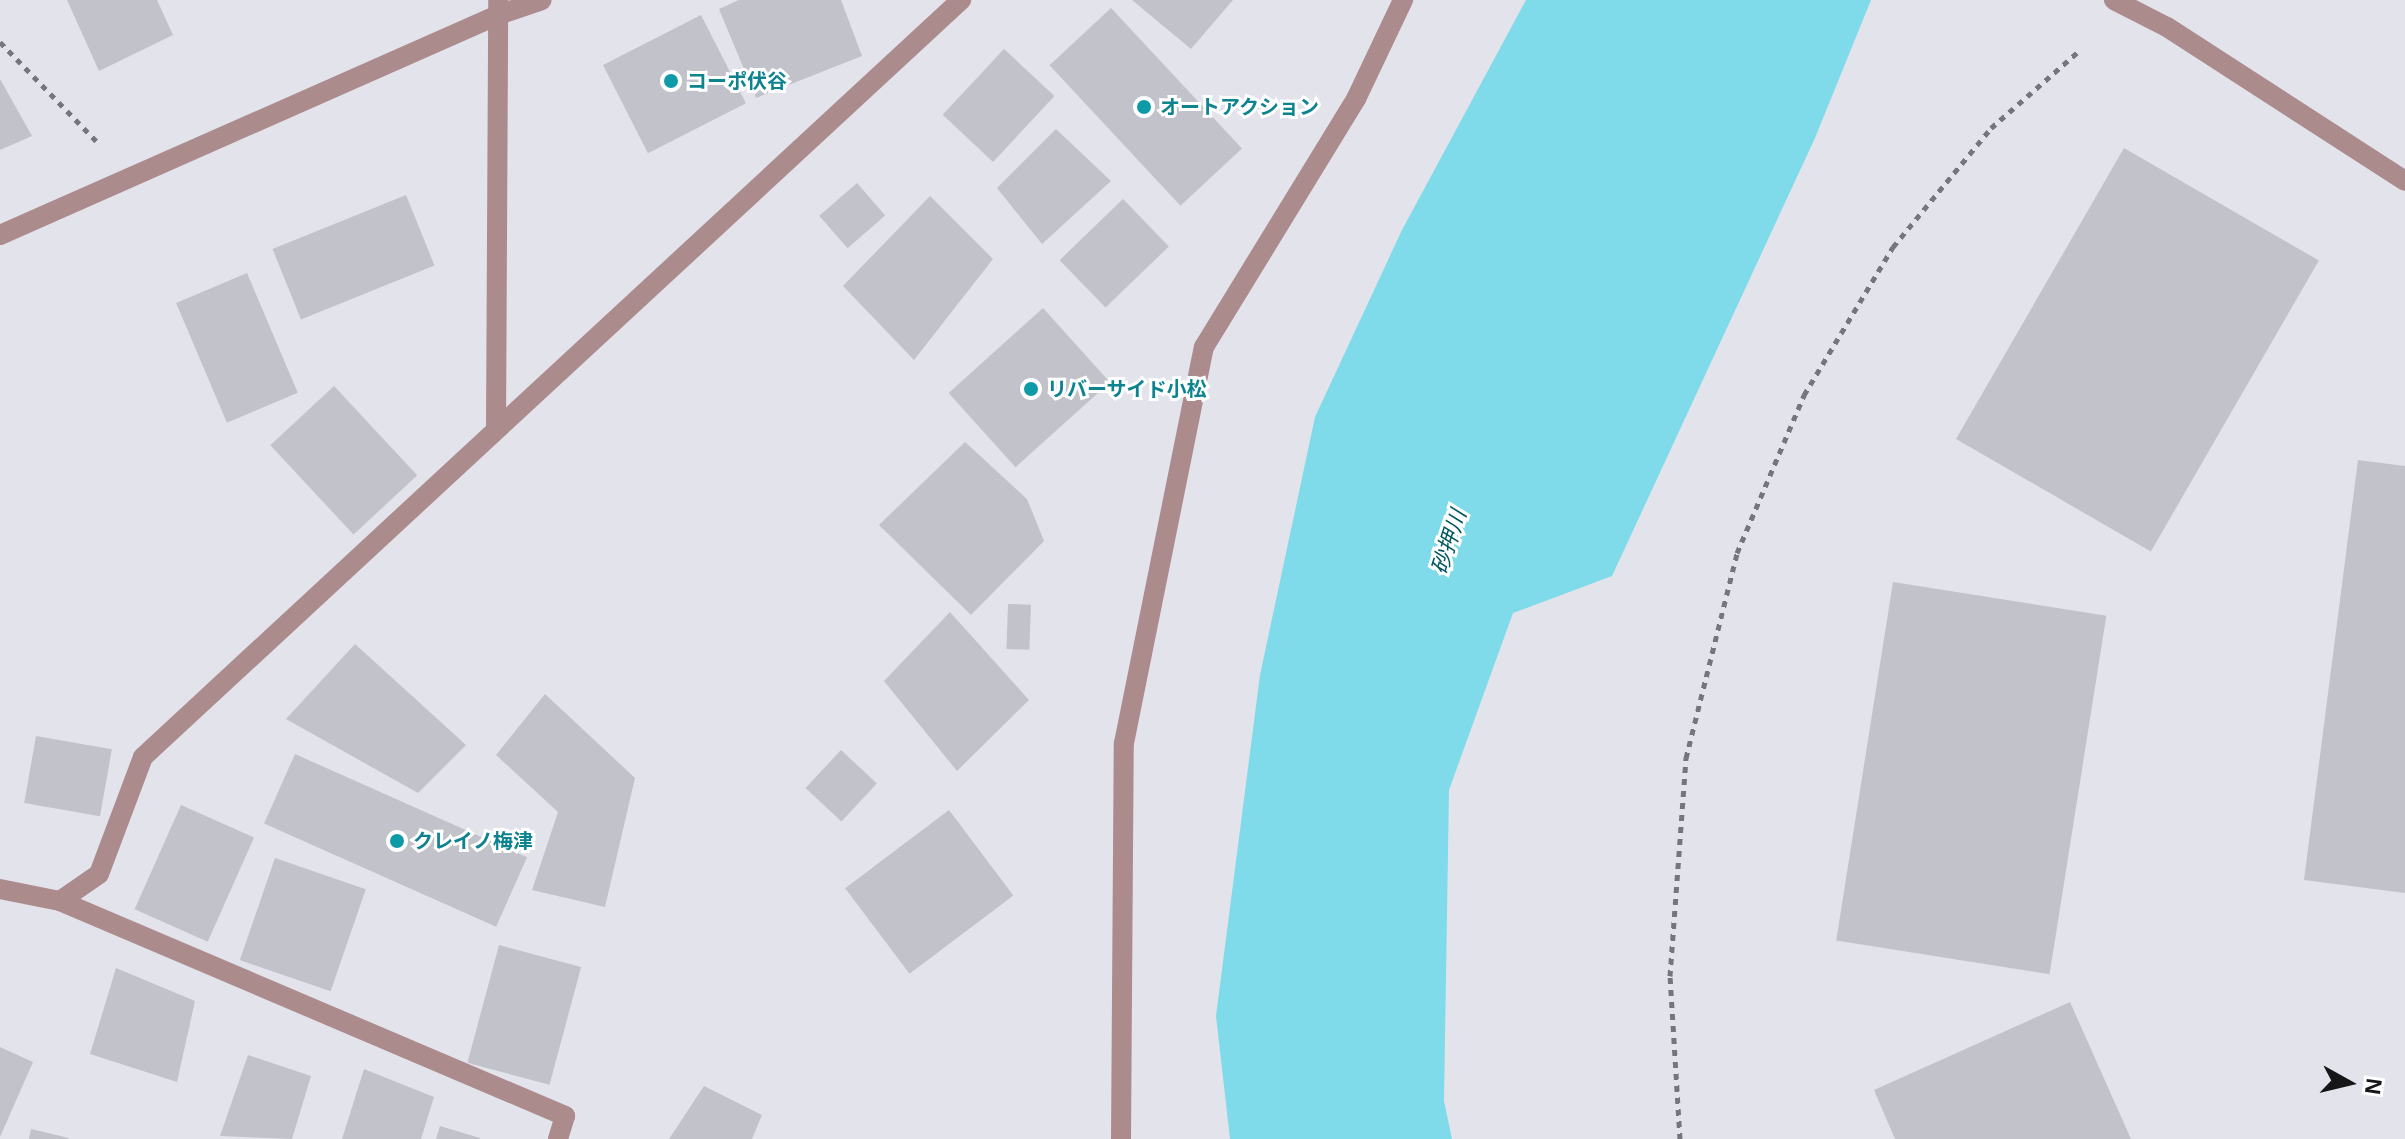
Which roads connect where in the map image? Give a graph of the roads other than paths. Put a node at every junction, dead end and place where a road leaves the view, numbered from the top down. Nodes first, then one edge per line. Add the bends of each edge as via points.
1 (542, 0) edge
2 (961, 0) edge
3 (1403, 0) edge
4 (2114, 0) edge
5 (498, 8) edge
6 (2405, 181) edge
7 (0, 235) edge
8 (496, 429) junction
9 (0, 889) edge
10 (60, 901) junction
11 (558, 1139) edge
12 (1121, 1139) edge

1 - 5 street
2 - 8 street
3 - 12 street via 1356,99 1204,347 1124,743
4 - 6 street via 2167,27
5 - 7 street
5 - 8 street
8 - 10 street via 143,757 99,874
9 - 10 street
10 - 11 street via 565,1116

